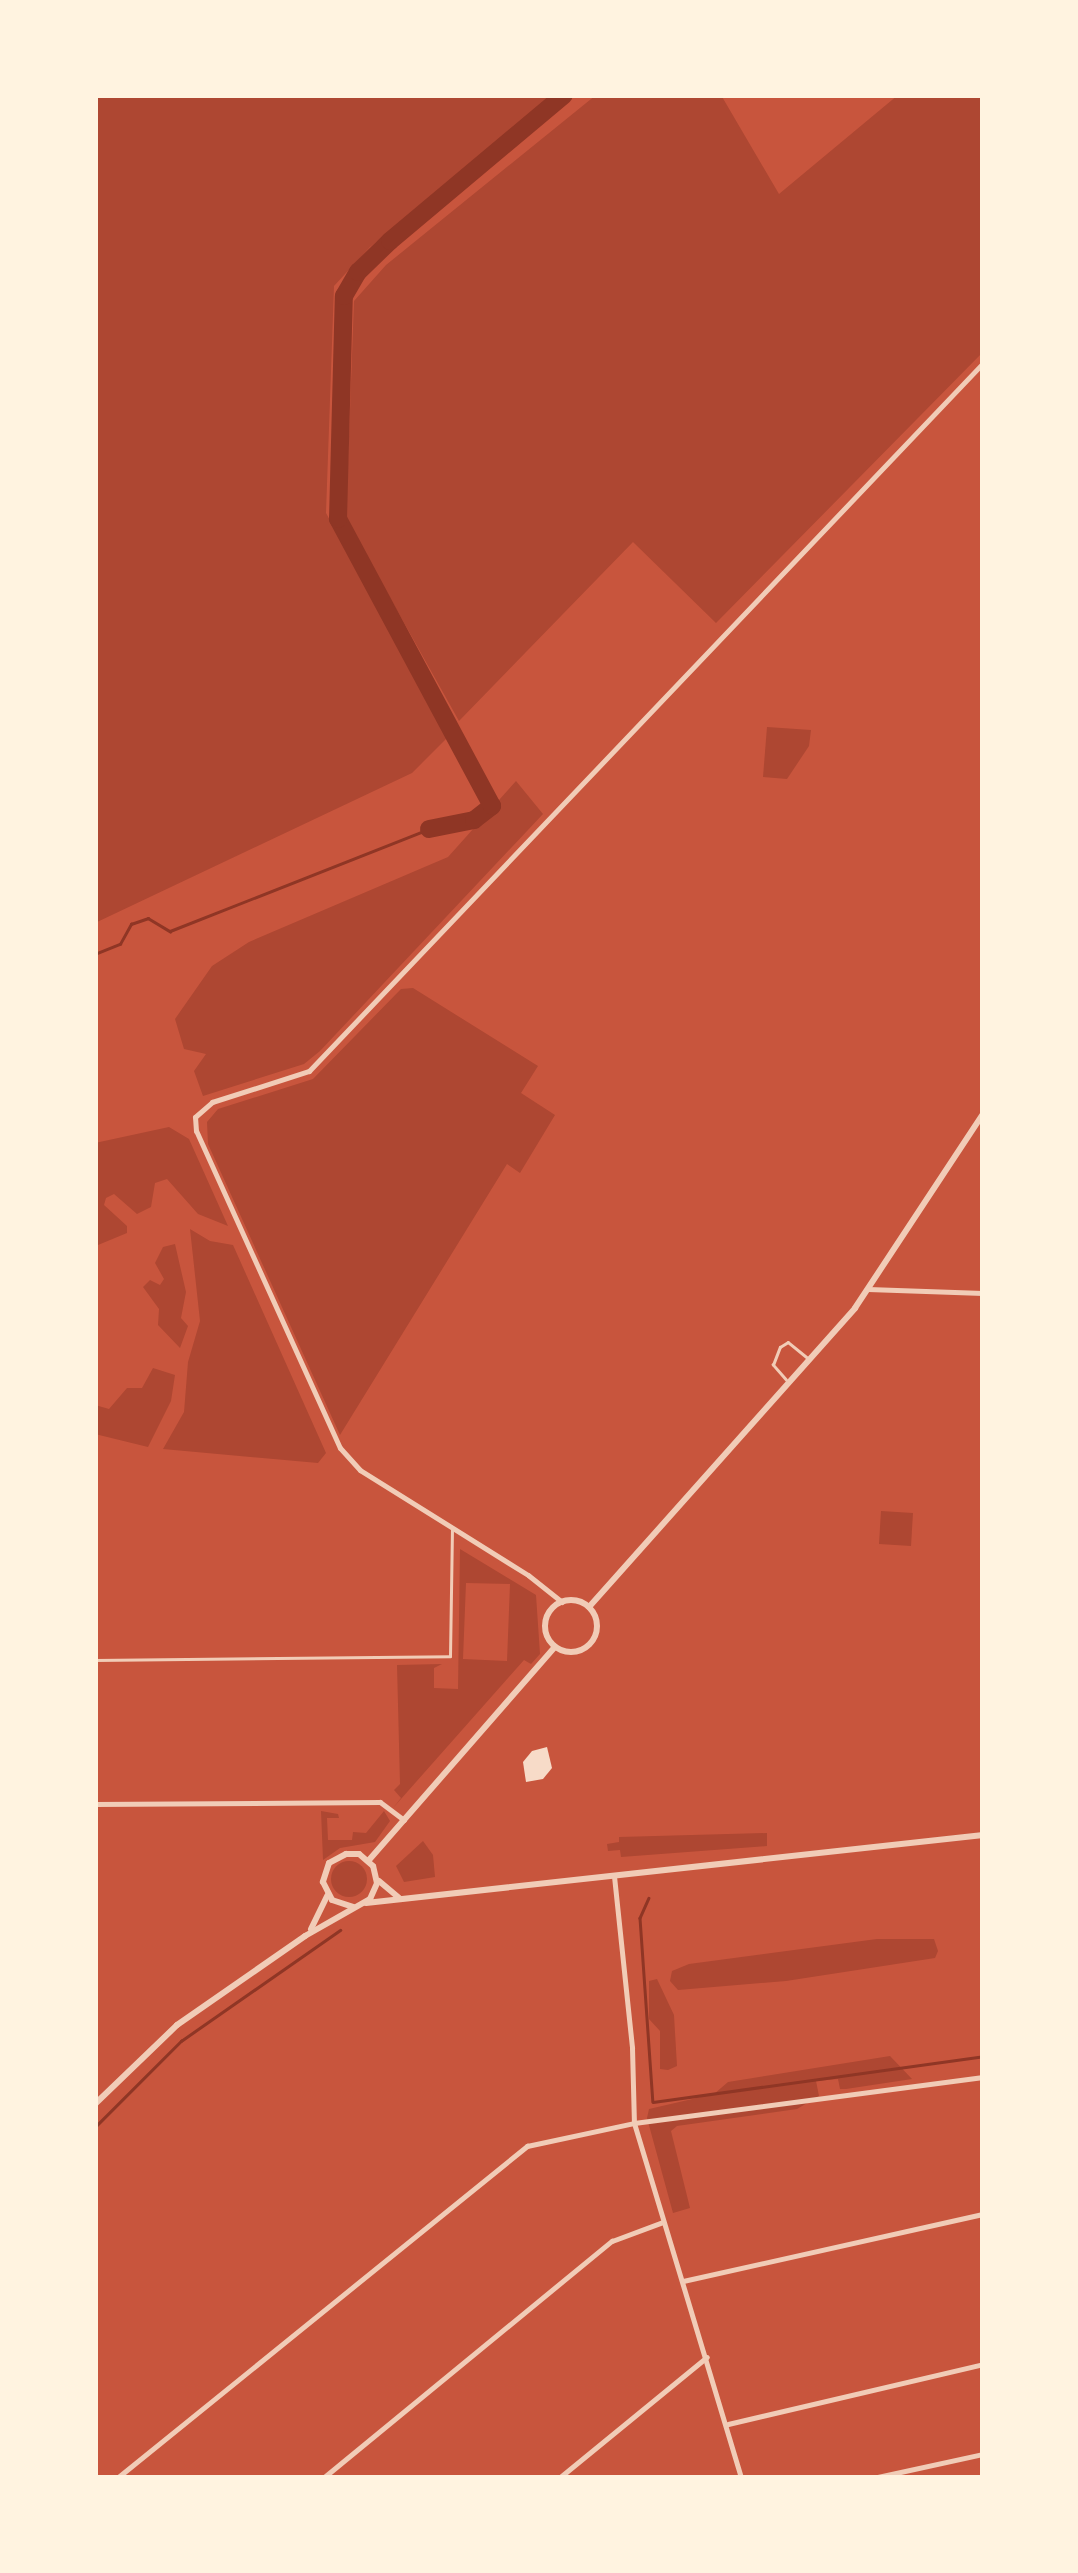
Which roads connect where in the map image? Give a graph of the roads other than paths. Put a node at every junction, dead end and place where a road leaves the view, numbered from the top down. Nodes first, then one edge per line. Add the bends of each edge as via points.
1 (983, 363) edge
2 (983, 1114) edge
3 (868, 1290) junction
4 (983, 1293) edge
5 (810, 1360) junction
6 (790, 1383) junction
7 (452, 1528) junction
8 (562, 1602) junction
9 (589, 1607) junction
10 (556, 1647) junction
11 (95, 1660) edge
12 (95, 1804) edge
13 (404, 1820) junction
14 (983, 1834) edge
15 (368, 1860) junction
16 (614, 1876) junction
17 (377, 1877) junction
18 (327, 1894) junction
19 (406, 1899) junction
20 (366, 1903) junction
21 (354, 1908) junction
22 (305, 1936) junction
23 (983, 2077) edge
24 (95, 2104) edge
25 (634, 2122) junction
26 (983, 2214) edge
27 (663, 2222) junction
28 (684, 2281) junction
29 (707, 2356) junction
30 (983, 2364) edge
31 (727, 2424) junction
32 (983, 2454) edge
33 (900, 2475) edge
34 (117, 2478) edge
35 (323, 2478) edge
36 (559, 2478) edge
37 (741, 2478) edge
38 (873, 2478) edge

1 - 7 street via 309,1071 212,1102 195,1118 340,1448 360,1470
2 - 3 street
3 - 4 street
3 - 5 street
5 - 6 street
5 - 6 lane via 788,1342 780,1347 772,1365
6 - 9 street
7 - 8 street
7 - 11 lane via 450,1656
8 - 9 street
8 - 10 street via 546,1619
9 - 10 street via 598,1626 590,1644 572,1652
10 - 13 street
12 - 13 street via 380,1802
13 - 15 street
14 - 16 street
15 - 17 street
15 - 18 street via 352,1853 334,1859 324,1875
16 - 19 street
16 - 25 street
17 - 19 street via 388,1893
17 - 20 street
18 - 21 street
18 - 22 street
19 - 20 street
20 - 21 street
21 - 22 street
22 - 24 street via 177,2025
23 - 25 street
25 - 27 street
25 - 34 street via 527,2146
26 - 28 street
27 - 28 street
27 - 35 street via 612,2240
28 - 29 street
29 - 31 street
29 - 36 street
30 - 31 street
31 - 37 street
32 - 33 street
33 - 38 street

